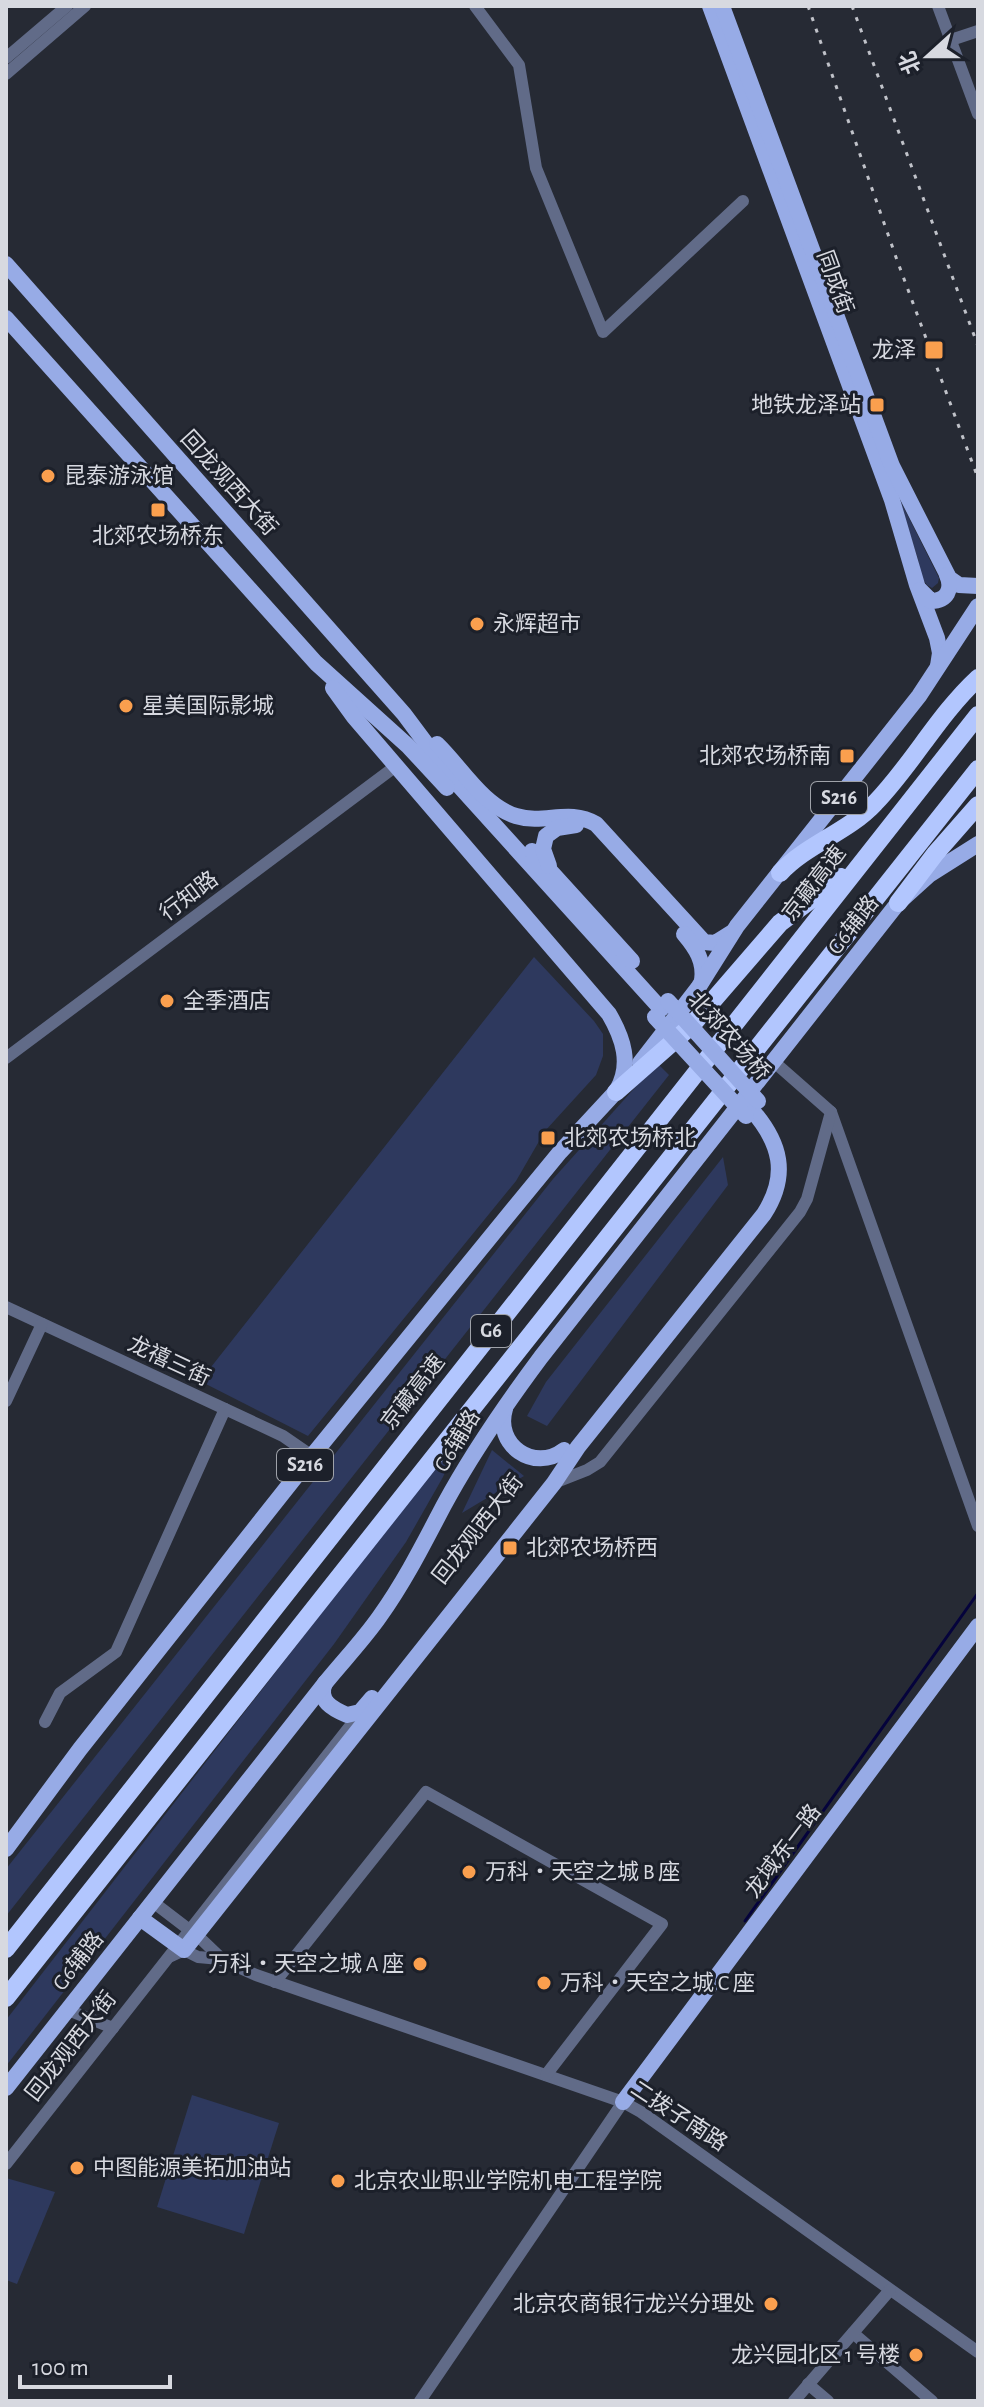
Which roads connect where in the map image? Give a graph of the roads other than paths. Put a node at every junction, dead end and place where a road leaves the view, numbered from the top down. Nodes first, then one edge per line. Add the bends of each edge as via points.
1 (67, 6) edge
2 (85, 6) edge
3 (475, 6) edge
4 (710, 6) edge
5 (722, 6) edge
6 (938, 6) edge
7 (978, 31) edge
8 (951, 40) junction
9 (6, 58) edge
10 (6, 74) edge
11 (978, 114) edge
12 (743, 201) dead end
13 (6, 264) edge
14 (6, 318) edge
15 (947, 575) junction
16 (917, 585) junction
17 (978, 586) edge
18 (978, 606) edge
19 (316, 663) junction
20 (938, 667) junction
21 (978, 678) edge
22 (404, 714) junction
23 (978, 715) edge
24 (418, 731) junction
25 (396, 766) junction
26 (978, 769) edge
27 (978, 805) edge
28 (978, 844) edge
29 (859, 864) junction
30 (552, 871) junction
31 (780, 873) junction
32 (898, 903) junction
33 (737, 926) junction
34 (698, 988) junction
35 (662, 1009) junction
36 (6, 1058) edge
37 (773, 1061) junction
38 (616, 1092) junction
39 (752, 1109) junction
40 (831, 1112) junction
41 (6, 1307) edge
42 (42, 1324) junction
43 (511, 1397) junction
44 (6, 1401) edge
45 (225, 1409) junction
46 (568, 1444) junction
47 (312, 1456) junction
48 (554, 1483) junction
49 (978, 1526) edge
50 (978, 1626) edge
51 (326, 1682) junction
52 (363, 1709) junction
53 (45, 1722) dead end
54 (6, 1849) edge
55 (153, 1902) junction
56 (140, 1918) junction
57 (193, 1932) junction
58 (6, 1949) edge
59 (177, 1950) junction
60 (226, 1961) junction
61 (275, 1982) junction
62 (6, 1998) edge
63 (68, 2010) junction
64 (113, 2028) junction
65 (546, 2075) junction
66 (6, 2088) edge
67 (623, 2102) junction
68 (6, 2163) edge
69 (890, 2290) junction
70 (853, 2333) junction
71 (978, 2352) edge
72 (808, 2384) junction
73 (420, 2401) edge
74 (794, 2401) edge
75 (828, 2401) edge
76 (932, 2401) edge

1 - 9 street
2 - 10 street
3 - 12 street via 519,65 536,168 603,332
4 - 16 main road, 同成街 via 888,490
5 - 15 main road, 同成街 via 892,466
6 - 8 street
7 - 8 street
8 - 11 street
13 - 22 main road, 回龙观西大街
14 - 19 main road
15 - 16 main road via 949,591 936,601 926,598
15 - 17 main road via 959,585
16 - 20 main road, 同成街 via 937,638
18 - 20 main road, S216
19 - 25 main road
19 - 35 main road via 408,746
20 - 31 main road, S216
21 - 31 highway via 876,803
22 - 24 main road, 回龙观西大街
22 - 33 main road via 503,810 528,818 579,816 596,824 704,942 722,940
23 - 29 highway, 京藏高速 / G6
24 - 30 main road, 回龙观西大街
24 - 35 main road, 回龙观西大街 via 451,777
25 - 36 street, 行知路
25 - 38 main road via 609,1014 626,1062
26 - 62 highway, G6
27 - 32 highway
28 - 32 main road, G6辅路 via 929,875
29 - 38 highway via 780,923 691,1026
29 - 58 highway, 京藏高速 / G6
30 - 34 main road via 543,849 548,833 568,825 593,832 694,946 703,972
30 - 35 main road, 回龙观西大街
31 - 33 main road, S216
32 - 37 main road, G6辅路
33 - 34 main road, S216
34 - 38 main road, S216
35 - 39 main road, 北郊农场桥, bridge
37 - 40 street
37 - 43 main road, G6辅路
38 - 47 main road, S216
39 - 46 main road, 回龙观西大街 via 769,1163 761,1202
39 - 48 main road, 回龙观西大街 via 779,1160 771,1204
40 - 48 street, 回龙观西大街 via 800,1212 600,1462
40 - 49 street
41 - 42 street, 龙禧三街
42 - 44 street
42 - 45 street, 龙禧三街
43 - 46 main road via 510,1423 524,1445 550,1450
43 - 51 main road, G6辅路 via 380,1616
45 - 47 street, 龙禧三街 via 290,1439
45 - 53 street via 116,1652 60,1693
46 - 52 main road, 回龙观西大街
47 - 54 main road, S216
48 - 57 main road, 回龙观西大街
50 - 67 main road, 龙域东一路
51 - 52 main road via 322,1694 331,1707 347,1715
51 - 55 main road, G6辅路
52 - 57 street, 回龙观西大街
55 - 56 main road, G6辅路
55 - 57 street, 二拨子南路
56 - 59 main road, 二拨子南路
56 - 63 main road, G6辅路
57 - 59 main road, 回龙观西大街
57 - 60 street, 二拨子南路
59 - 60 street, 二拨子南路
59 - 64 street, 回龙观西大街
60 - 61 street, 二拨子南路
61 - 65 street, 二拨子南路
61 - 65 street via 426,1792 662,1924
63 - 64 street
63 - 66 main road, G6辅路
64 - 68 street, 回龙观西大街
65 - 67 street, 二拨子南路
67 - 69 street, 二拨子南路
67 - 73 street
69 - 70 street
69 - 71 street, 二拨子南路
70 - 72 street
70 - 76 street
72 - 74 street
72 - 75 street

